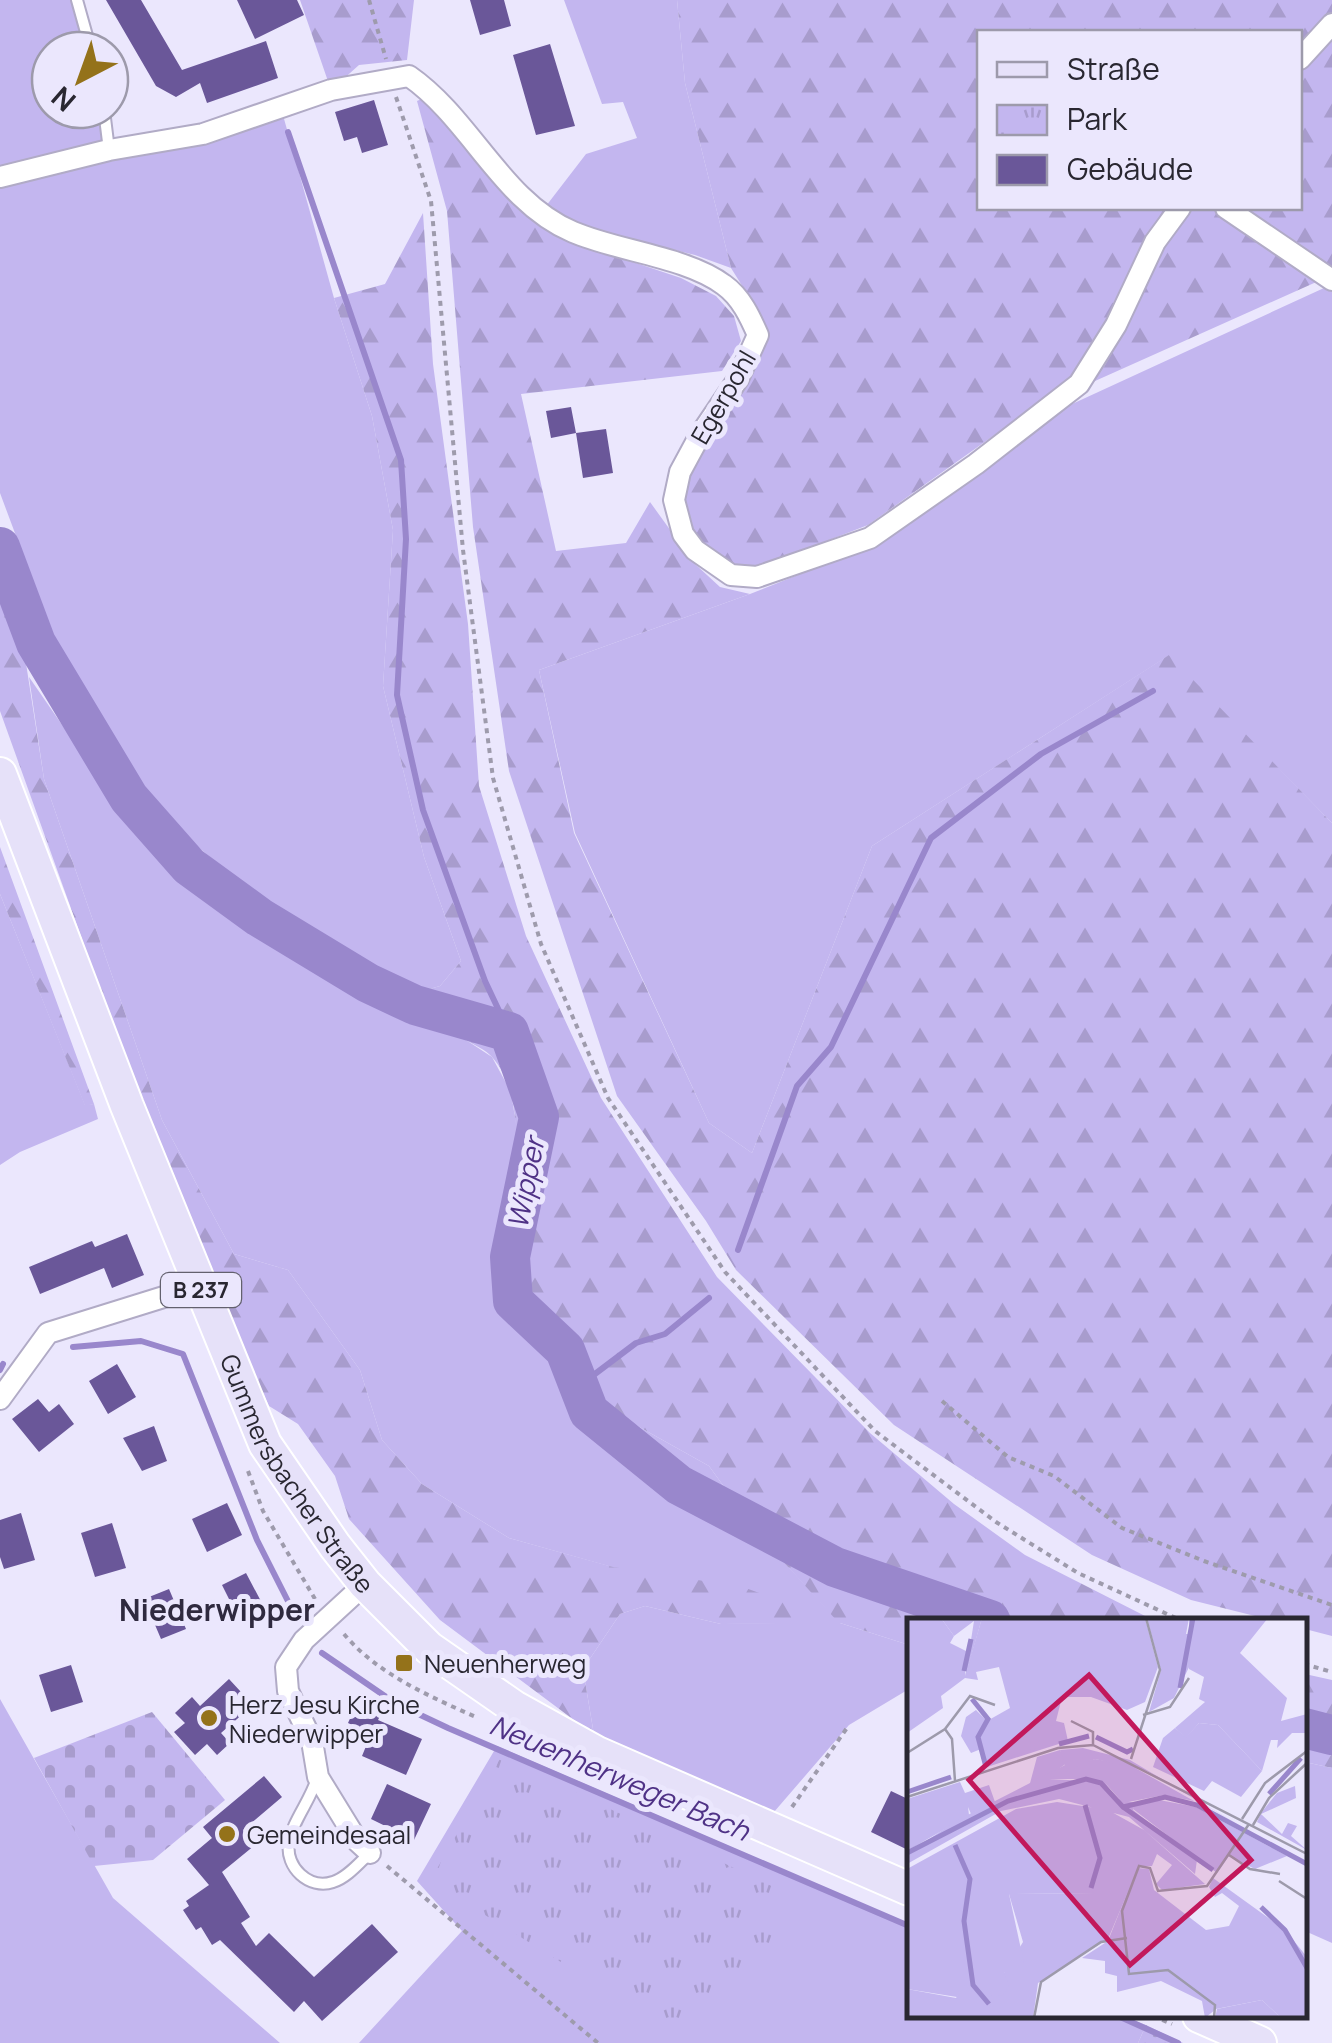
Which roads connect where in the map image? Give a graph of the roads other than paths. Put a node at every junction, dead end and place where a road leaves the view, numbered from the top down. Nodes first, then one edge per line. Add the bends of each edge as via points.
1 (78, 0) edge
2 (1332, 24) edge
3 (86, 30) edge
4 (1302, 57) edge
5 (106, 130) edge
6 (109, 150) junction
7 (0, 176) edge
8 (1179, 210) edge
9 (1229, 210) edge
10 (1332, 280) edge
11 (0, 774) edge
12 (199, 1286) junction
13 (0, 1399) edge
14 (365, 1584) junction
15 (318, 1777) junction
16 (370, 1853) joint
17 (907, 1888) edge
18 (1204, 2018) edge
19 (1260, 2043) edge

1 - 3 lane
2 - 4 street
5 - 6 lane
6 - 7 street
6 - 8 street, Egerpohl via 203,134 331,90 408,76 452,112 536,210 572,232 725,285 758,335 680,472 674,500 695,550 731,575 757,578 870,538 1080,384
9 - 10 street
11 - 12 main road, Gummersbacher Straße / B 237
12 - 13 street via 48,1333
12 - 14 main road, Gummersbacher Straße / B 237 via 265,1444
14 - 15 street via 304,1640 286,1667
14 - 17 main road, Gummersbacher Straße / B 237 via 429,1648 514,1708 597,1753
15 - 16 street
15 - 16 lane via 291,1834 290,1862 317,1884 332,1883
18 - 19 main road

